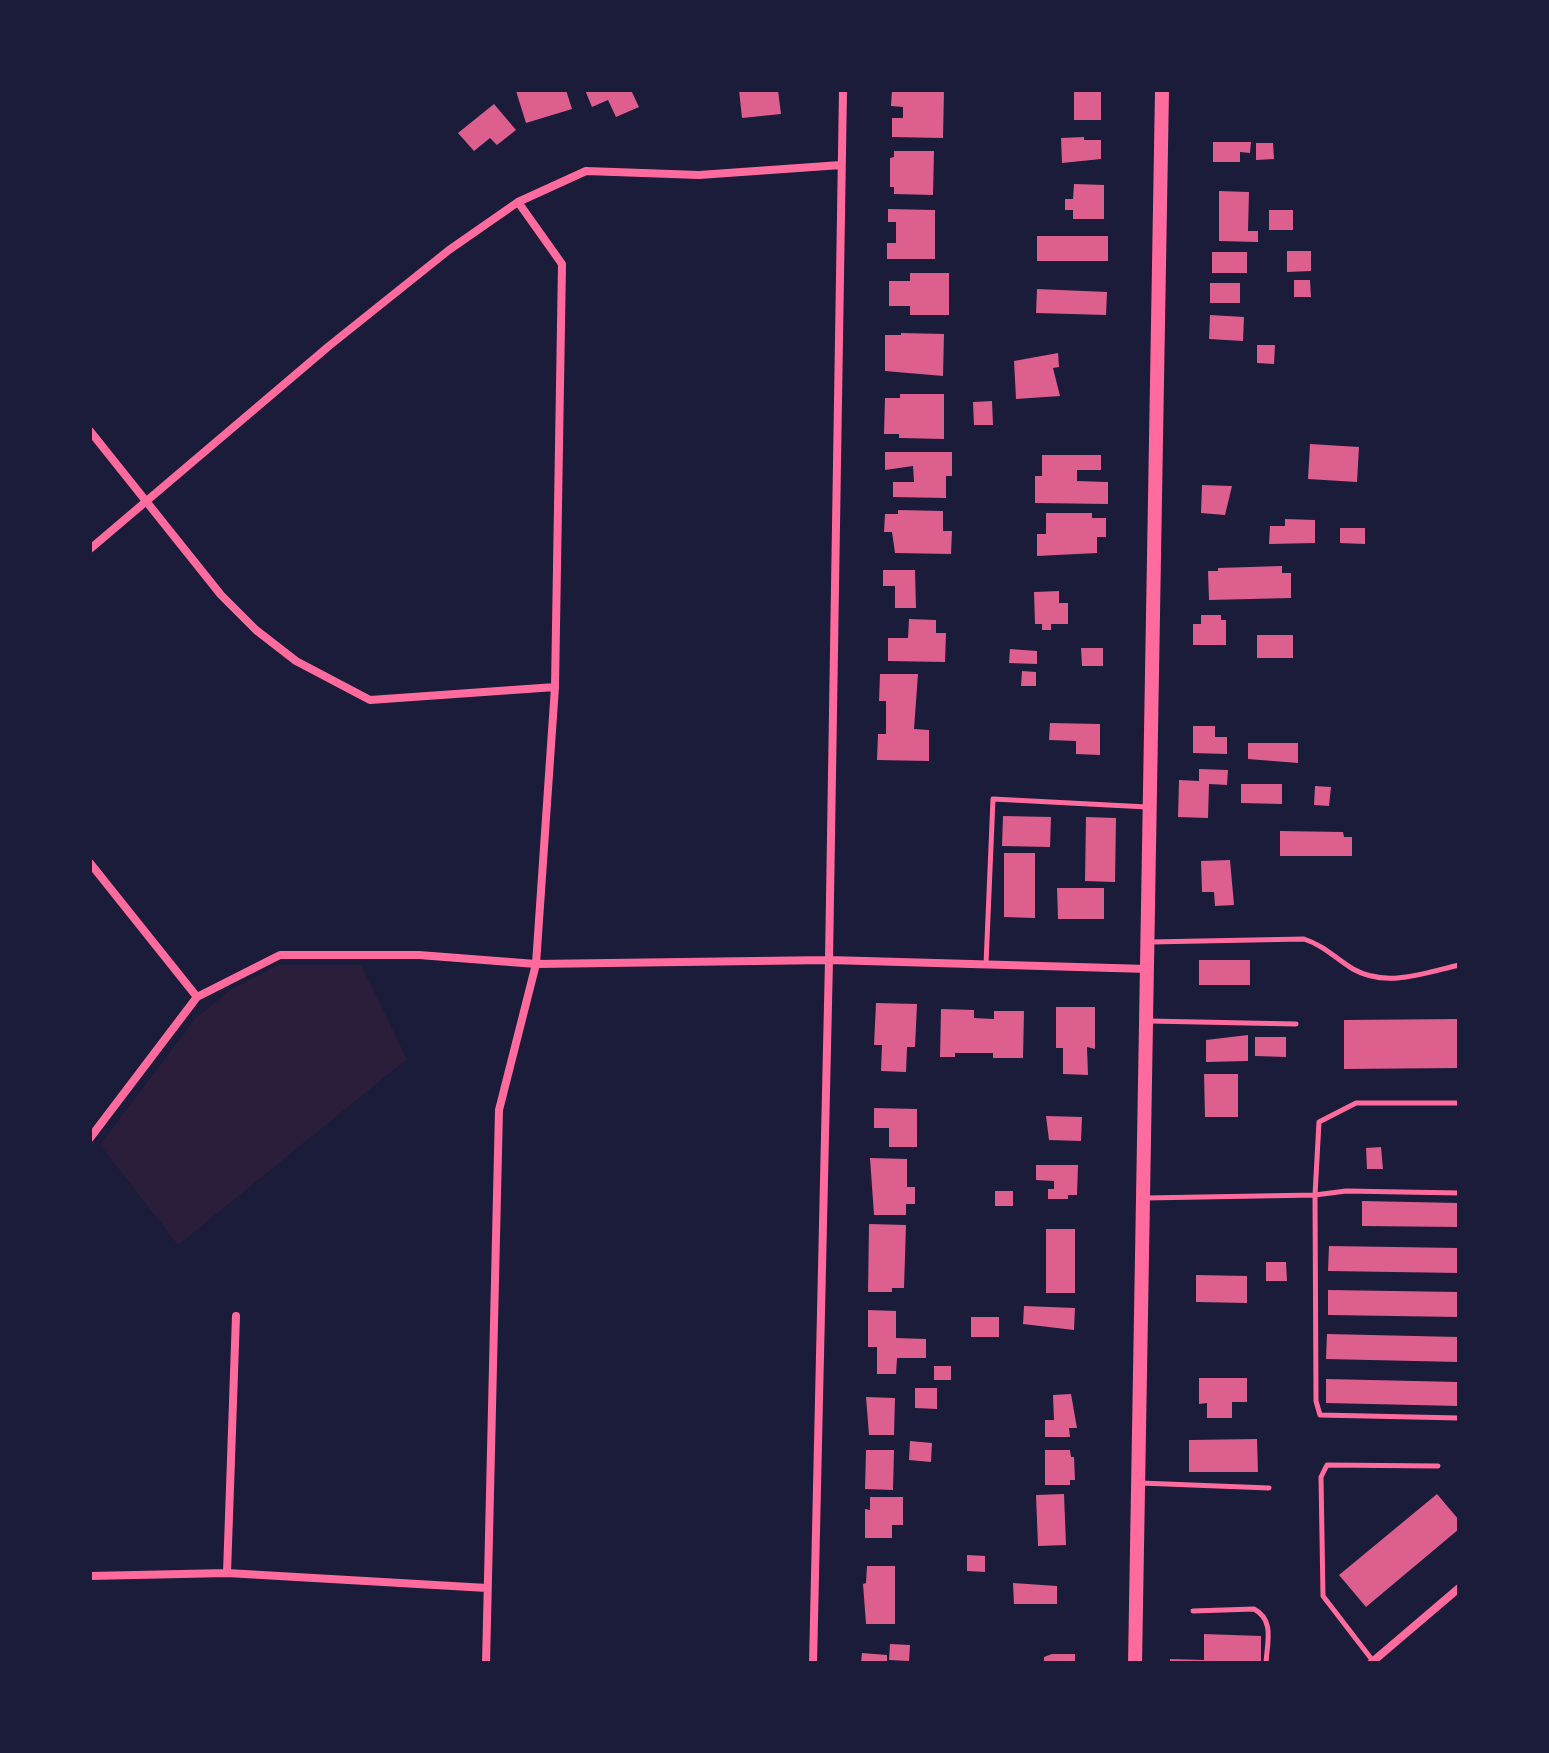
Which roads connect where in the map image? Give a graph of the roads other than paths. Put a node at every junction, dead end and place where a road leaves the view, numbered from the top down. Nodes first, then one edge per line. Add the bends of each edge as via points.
1 (843, 90) edge
2 (1162, 90) edge
3 (841, 165) junction
4 (518, 202) junction
5 (90, 431) edge
6 (148, 501) junction
7 (90, 549) edge
8 (555, 687) junction
9 (1151, 807) junction
10 (90, 863) edge
11 (1149, 942) junction
12 (829, 960) junction
13 (536, 964) junction
14 (986, 964) junction
15 (1459, 965) edge
16 (1149, 969) junction
17 (197, 997) junction
18 (1148, 1021) junction
19 (1296, 1024) dead end
20 (1459, 1103) edge
21 (90, 1138) edge
22 (1459, 1193) edge
23 (1315, 1195) junction
24 (1144, 1198) junction
25 (236, 1316) dead end
26 (1459, 1418) edge
27 (1438, 1466) dead end
28 (1139, 1483) junction
29 (1269, 1488) dead end
30 (227, 1573) junction
31 (90, 1576) edge
32 (487, 1588) junction
33 (1459, 1588) edge
34 (1193, 1611) dead end
35 (1372, 1662) edge
36 (486, 1663) edge
37 (813, 1663) edge
38 (1135, 1663) edge
39 (1266, 1663) edge

1 - 3 street
2 - 9 main road
3 - 4 street via 699,175 586,171
3 - 12 street
4 - 6 street via 329,346
4 - 8 street via 562,264
5 - 6 street
6 - 7 street
6 - 8 street via 221,595 256,630 296,661 370,700
8 - 13 street
9 - 11 main road
9 - 14 lane via 993,799
10 - 17 street
11 - 15 lane via 1304,939 1373,977 1405,978
11 - 16 main road
12 - 13 street
12 - 14 street
12 - 37 street
13 - 17 street via 419,955 280,955
13 - 32 street via 499,1110
14 - 16 street
16 - 18 main road
17 - 21 street
18 - 19 lane
18 - 24 main road
20 - 23 lane via 1356,1103 1319,1122
22 - 23 lane
23 - 24 lane
23 - 26 lane via 1320,1415
24 - 28 main road
25 - 30 street
27 - 35 lane via 1327,1465 1321,1477 1323,1596
28 - 29 lane
28 - 38 main road
30 - 31 street
30 - 32 street
32 - 36 street
33 - 35 street
34 - 39 lane via 1261,1613 1268,1624

